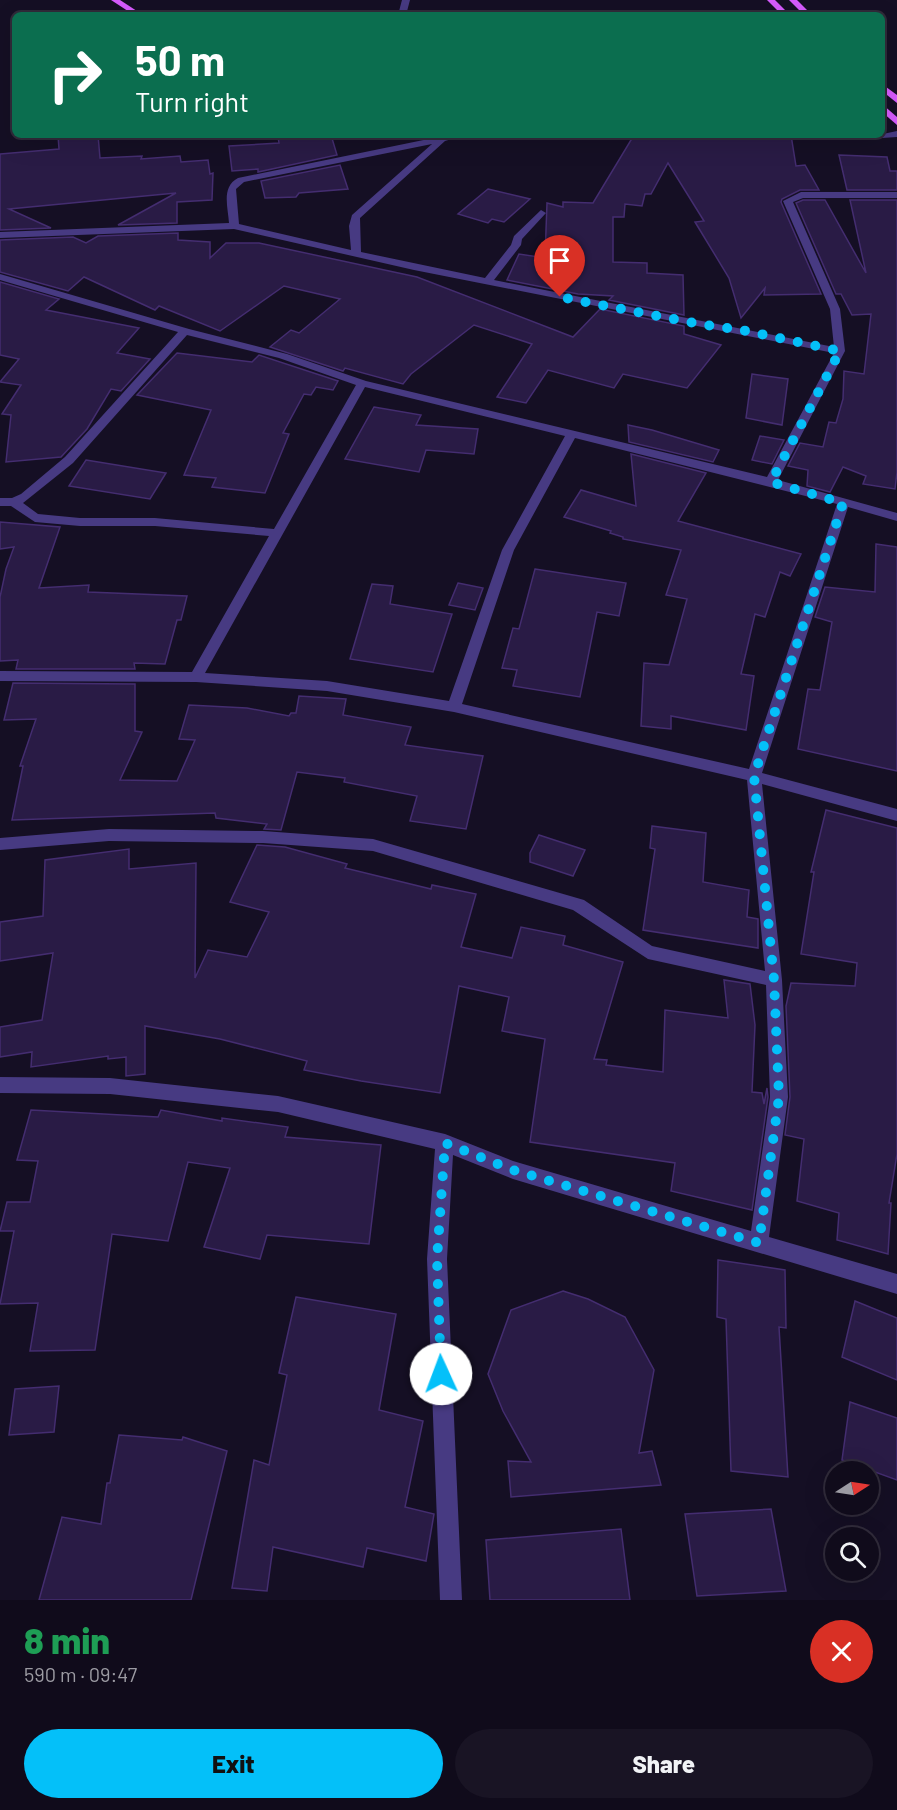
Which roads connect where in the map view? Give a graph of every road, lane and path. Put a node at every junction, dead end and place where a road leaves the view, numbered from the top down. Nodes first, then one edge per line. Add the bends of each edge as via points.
1 (115, 0) edge
2 (771, 0) edge
3 (792, 0) edge
4 (134, 12) edge
5 (783, 12) edge
6 (805, 12) edge
7 (885, 110) edge
8 (897, 122) edge
9 (446, 138) edge
10 (441, 139) junction
11 (897, 195) edge
12 (541, 213) dead end
13 (234, 226) junction
14 (0, 235) edge
15 (356, 255) junction
16 (0, 277) edge
17 (489, 280) junction
18 (185, 331) junction
19 (840, 351) junction
20 (362, 383) junction
21 (571, 435) junction
22 (771, 482) junction
23 (14, 501) junction
24 (0, 502) edge
25 (843, 503) junction
26 (897, 517) edge
27 (277, 533) junction
28 (0, 676) edge
29 (196, 677) junction
30 (454, 707) junction
31 (754, 776) junction
32 (897, 815) edge
33 (0, 844) edge
34 (774, 980) junction
35 (0, 1085) edge
36 (445, 1143) junction
37 (759, 1243) junction
38 (897, 1284) edge
39 (451, 1600) edge

1 - 4 main road
2 - 5 main road
3 - 6 main road
7 - 8 main road
9 - 10 street
10 - 13 street via 241,180 231,189
10 - 15 street via 356,217
11 - 19 street via 801,195 788,201 835,309
12 - 17 street via 517,238 516,245
13 - 14 street
13 - 15 street
15 - 17 street
16 - 18 street
17 - 19 street
18 - 20 street via 284,356
18 - 23 street via 69,460 33,492
19 - 22 street
20 - 21 street
20 - 27 street
21 - 22 street
21 - 30 street via 508,550
22 - 25 street
23 - 24 street
23 - 27 street via 35,518 155,522
25 - 26 street
25 - 31 street
27 - 29 street
28 - 29 street
29 - 30 street via 327,686
30 - 31 street
31 - 32 street
31 - 34 street
33 - 34 street via 109,835 263,837 373,845 578,905 648,952
34 - 37 street via 779,1097
35 - 36 street via 110,1086 278,1104
36 - 37 street via 513,1170
36 - 39 street via 437,1259
37 - 38 street

